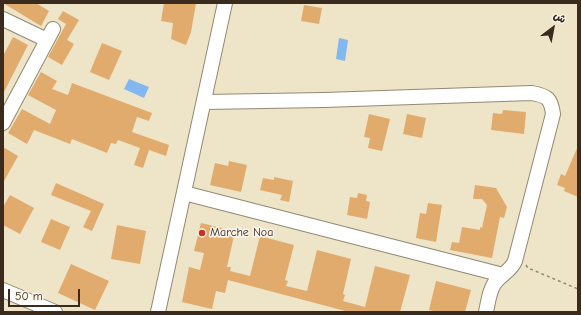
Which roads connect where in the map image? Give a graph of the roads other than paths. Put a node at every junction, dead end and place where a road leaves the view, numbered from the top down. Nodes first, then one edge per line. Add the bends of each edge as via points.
1 (225, 3) edge
2 (3, 19) edge
3 (204, 102) junction
4 (3, 123) edge
5 (184, 193) junction
6 (503, 275) junction
7 (3, 290) edge
8 (50, 311) edge
9 (158, 312) edge
10 (486, 312) edge

1 - 3 street
2 - 4 street via 50,34
3 - 5 street
3 - 6 street via 532,93 542,95 552,104 553,114 514,265
5 - 6 street
5 - 9 street
6 - 10 street via 491,289
7 - 8 street

